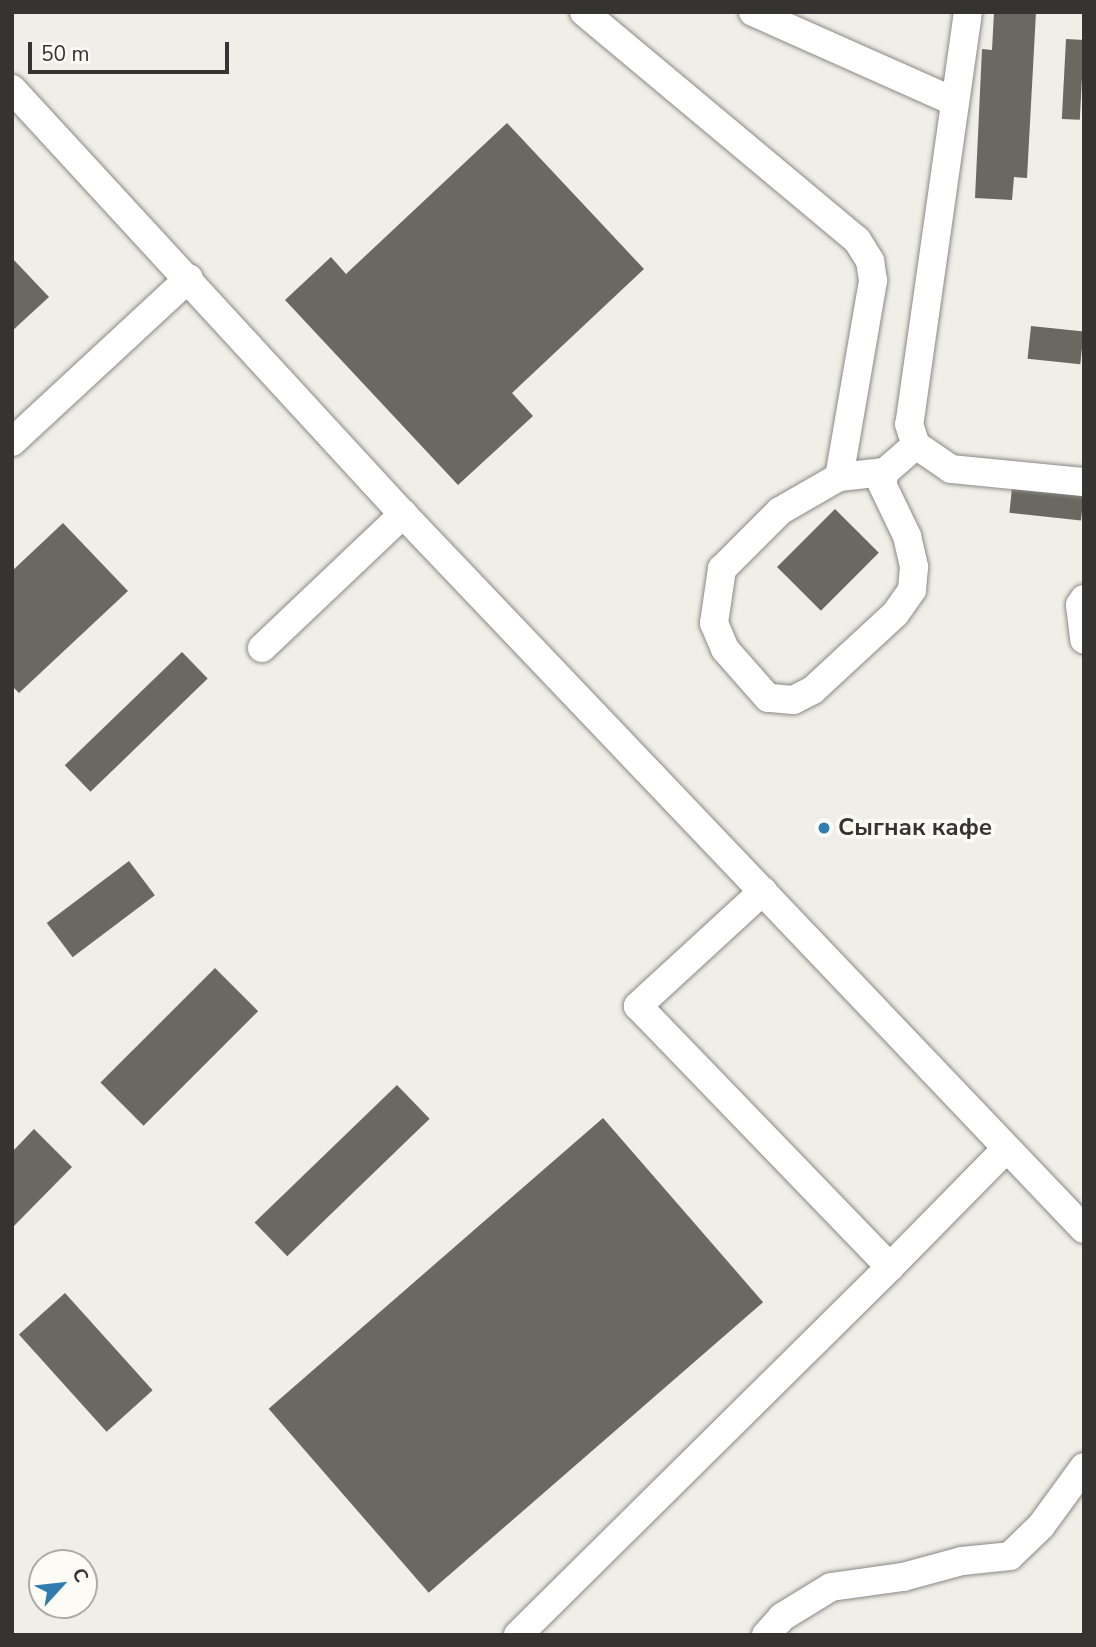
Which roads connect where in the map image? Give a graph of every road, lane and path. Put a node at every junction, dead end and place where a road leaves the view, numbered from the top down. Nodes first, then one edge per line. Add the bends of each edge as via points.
1 (584, 12) edge
2 (753, 12) edge
3 (968, 12) edge
4 (12, 89) edge
5 (955, 102) junction
6 (189, 278) junction
7 (12, 442) edge
8 (916, 444) junction
9 (885, 472) junction
10 (839, 477) junction
11 (1084, 482) edge
12 (403, 514) junction
13 (1084, 599) edge
14 (1084, 640) edge
15 (262, 648) dead end
16 (763, 891) junction
17 (1006, 1149) junction
18 (1084, 1229) edge
19 (890, 1267) junction
20 (1084, 1467) edge
21 (518, 1635) edge
22 (766, 1635) edge

1 - 10 street via 857,240 870,261 873,281
2 - 5 street
3 - 5 street
4 - 6 street
5 - 8 street via 909,424
6 - 7 street
6 - 12 street
8 - 9 street
8 - 11 street via 951,469
9 - 10 street
9 - 10 street via 882,484 910,546 912,590 895,614 813,690 793,700 768,698 725,649 714,623 722,569 780,511
12 - 15 street
12 - 16 street
13 - 14 street via 1080,605
16 - 17 street
16 - 19 street via 638,1006
17 - 18 street
17 - 19 street
19 - 21 street
20 - 22 street via 1041,1526 1010,1556 831,1587 782,1617

